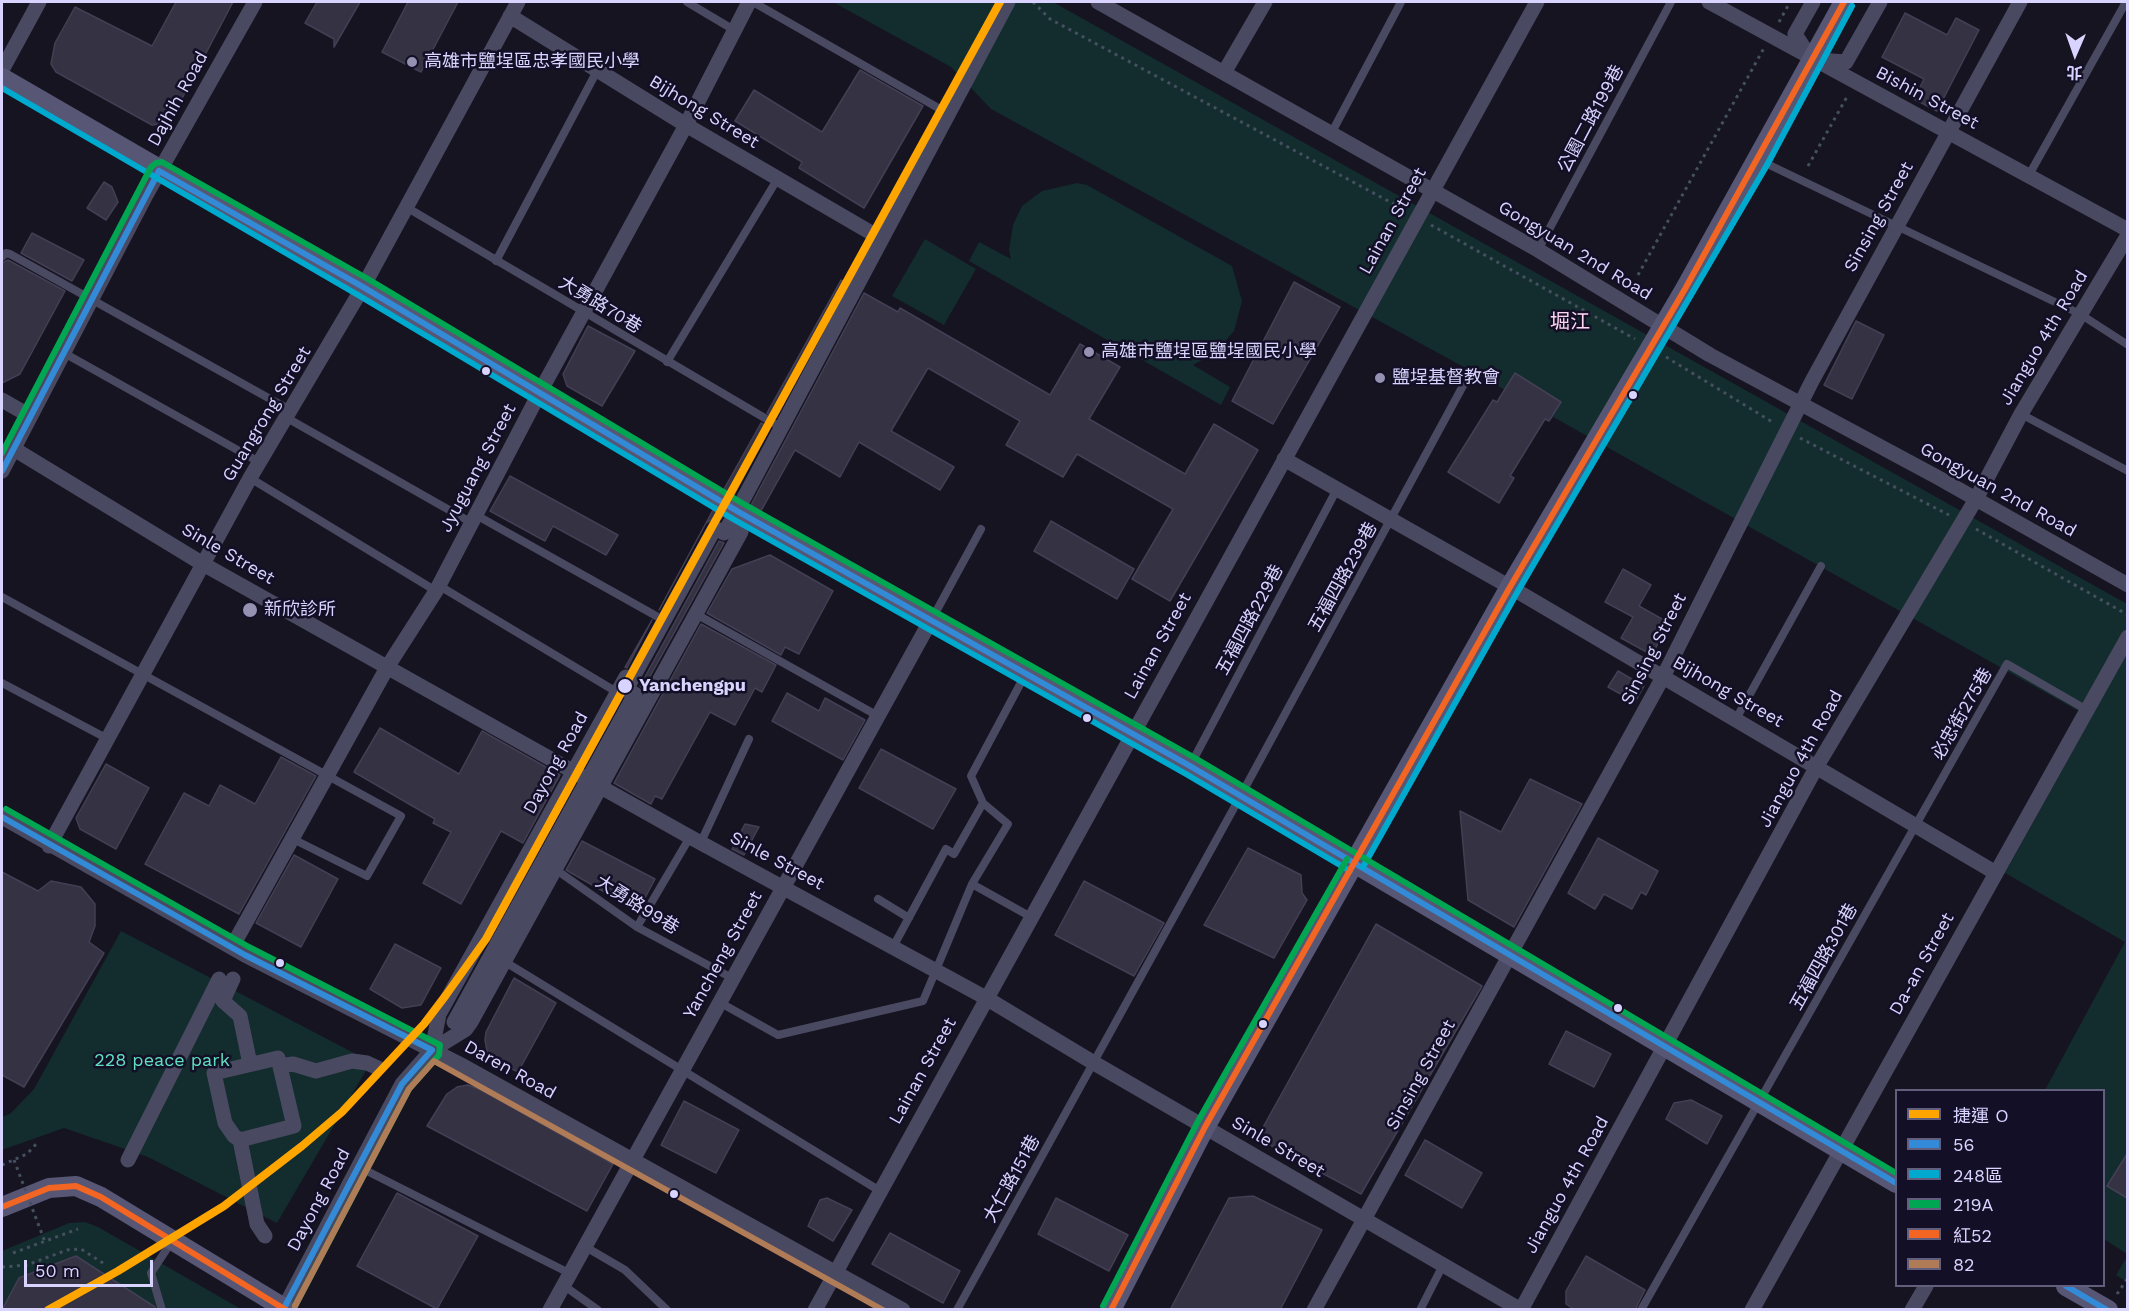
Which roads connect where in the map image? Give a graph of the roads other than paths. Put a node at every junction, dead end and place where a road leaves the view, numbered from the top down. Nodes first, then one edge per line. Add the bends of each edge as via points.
1 (39, 2) edge
2 (255, 2) edge
3 (518, 2) edge
4 (687, 2) edge
5 (751, 2) edge
6 (1008, 2) edge
7 (1098, 2) edge
8 (1265, 2) edge
9 (1401, 2) edge
10 (1537, 2) edge
11 (1671, 2) edge
12 (1708, 2) edge
13 (1813, 2) edge
14 (1844, 2) edge
15 (1872, 2) edge
16 (1880, 2) edge
17 (2020, 2) edge
18 (2126, 2) edge
19 (510, 16) junction
20 (734, 30) junction
21 (1857, 43) junction
22 (1812, 59) junction
23 (598, 69) junction
24 (2, 70) edge
25 (1225, 71) junction
26 (2, 78) edge
27 (947, 113) junction
28 (686, 125) junction
29 (1332, 132) junction
30 (1949, 132) junction
31 (1758, 160) junction
32 (159, 171) junction
33 (2028, 175) junction
34 (778, 178) junction
35 (1433, 190) junction
36 (406, 207) junction
37 (1894, 227) junction
38 (2127, 230) edge
39 (2127, 235) edge
40 (880, 238) junction
41 (1538, 250) junction
42 (2, 257) edge
43 (496, 261) junction
44 (363, 287) junction
45 (93, 299) junction
46 (583, 314) junction
47 (2079, 314) junction
48 (1663, 328) junction
49 (2127, 345) edge
50 (64, 353) junction
51 (667, 362) junction
52 (1470, 371) dead end
53 (540, 392) junction
54 (2, 400) edge
55 (1800, 405) junction
56 (2021, 414) junction
57 (289, 415) junction
58 (30, 416) junction
59 (780, 427) junction
60 (14, 449) junction
61 (1284, 459) junction
62 (260, 462) junction
63 (2, 471) edge
64 (2127, 471) edge
65 (250, 478) junction
66 (1337, 489) junction
67 (1976, 499) junction
68 (736, 510) junction
69 (474, 519) junction
70 (1390, 520) junction
71 (981, 529) dead end
72 (203, 564) junction
73 (1821, 566) dead end
74 (2127, 585) edge
75 (1510, 587) junction
76 (437, 588) junction
77 (2, 597) edge
78 (696, 614) junction
79 (658, 617) junction
80 (931, 620) junction
81 (2127, 637) edge
82 (388, 666) junction
83 (1025, 673) junction
84 (144, 676) junction
85 (1663, 677) junction
86 (2, 683) edge
87 (617, 693) junction
88 (637, 705) junction
89 (2087, 710) junction
90 (878, 716) junction
91 (1736, 719) junction
92 (1132, 734) junction
93 (749, 739) dead end
94 (110, 740) junction
95 (1190, 766) junction
96 (1817, 766) junction
97 (327, 774) junction
98 (588, 778) junction
99 (1240, 797) junction
100 (983, 803) junction
101 (2, 818) edge
102 (1914, 826) junction
103 (293, 839) junction
104 (695, 839) junction
105 (49, 846) junction
106 (528, 853) junction
107 (1355, 863) junction
108 (549, 865) junction
109 (1996, 873) junction
110 (972, 884) junction
111 (783, 886) junction
112 (878, 899) dead end
113 (1031, 917) junction
114 (909, 918) junction
115 (637, 927) junction
116 (478, 945) junction
117 (232, 947) junction
118 (893, 947) junction
119 (1509, 955) junction
120 (498, 958) junction
121 (937, 971) junction
122 (732, 978) junction
123 (986, 998) junction
124 (719, 1002) junction
125 (454, 1022) dead end
126 (1665, 1049) junction
127 (432, 1050) junction
128 (1094, 1063) junction
129 (250, 1064) junction
130 (280, 1066) junction
131 (378, 1068) dead end
132 (681, 1069) junction
133 (1760, 1102) junction
134 (1205, 1127) junction
135 (240, 1140) junction
136 (1841, 1150) junction
137 (128, 1160) dead end
138 (631, 1160) junction
139 (359, 1167) junction
140 (1895, 1182) edge
141 (880, 1191) junction
142 (2, 1207) edge
143 (1364, 1219) junction
144 (265, 1236) dead end
145 (172, 1241) junction
146 (584, 1246) junction
147 (1443, 1265) junction
148 (834, 1273) junction
149 (566, 1279) junction
150 (1925, 1287) edge
151 (2067, 1287) edge
152 (2087, 1305) edge
153 (285, 1309) edge
154 (162, 1310) edge
155 (550, 1310) edge
156 (598, 1310) edge
157 (667, 1310) edge
158 (815, 1310) edge
159 (903, 1310) edge
160 (957, 1310) edge
161 (1111, 1310) edge
162 (1314, 1310) edge
163 (1419, 1310) edge
164 (1521, 1310) edge
165 (1641, 1310) edge
166 (1752, 1310) edge
167 (1912, 1310) edge
168 (2109, 1310) edge

1 - 24 street
2 - 32 street, Dajhih Road
3 - 19 street, Guangrong Street
4 - 20 lane
5 - 20 street, Jyuguang Street
5 - 27 lane
6 - 27 street
7 - 25 street, Gongyuan 2nd Road
8 - 25 street
9 - 29 lane
10 - 35 street, Lainan Street
11 - 41 lane, 公園二路199巷
12 - 22 street, Bishin Street
13 - 22 street via 1795,34
14 - 22 street
15 - 21 street
16 - 21 street
17 - 30 street, Sinsing Street
18 - 33 lane
19 - 23 street, Bijhong Street
19 - 36 street, Guangrong Street
20 - 28 street, Jyuguang Street
21 - 22 street via 1846,62
22 - 30 street, Bishin Street
22 - 31 street
23 - 28 street, Bijhong Street
23 - 43 lane
25 - 29 street, Gongyuan 2nd Road
26 - 32 street
27 - 40 street
28 - 34 street, Bijhong Street
28 - 46 street, Jyuguang Street
29 - 35 street, Gongyuan 2nd Road
30 - 33 street, Bishin Street
30 - 37 street, Sinsing Street
31 - 37 lane
31 - 48 street
32 - 44 street
32 - 45 street, Dajhih Road
33 - 38 street, Bishin Street
34 - 40 street, Bijhong Street
34 - 51 lane
35 - 41 street, Gongyuan 2nd Road
35 - 61 street, Lainan Street
36 - 43 lane, 大勇路70巷
36 - 44 street, Guangrong Street
37 - 47 lane
37 - 55 street, Sinsing Street
39 - 47 street, Jianguo 4th Road
40 - 59 street
41 - 48 street, Gongyuan 2nd Road
42 - 45 lane via 10,254
43 - 46 lane, 大勇路70巷
44 - 53 street
44 - 57 street, Guangrong Street
45 - 50 street, Dajhih Road
45 - 57 lane
46 - 51 lane, 大勇路70巷
46 - 53 street, Jyuguang Street
47 - 49 lane
47 - 56 street, Jianguo 4th Road
48 - 55 street, Gongyuan 2nd Road
48 - 75 street
50 - 58 street, Dajhih Road
50 - 62 lane
51 - 59 lane, 大勇路70巷
52 - 70 lane, 五福四路239巷
53 - 68 street
53 - 69 street, Jyuguang Street
54 - 58 street
55 - 67 street, Gongyuan 2nd Road
55 - 85 street, Sinsing Street
56 - 64 lane
56 - 67 street, Jianguo 4th Road
57 - 62 street, Guangrong Street
57 - 69 lane
58 - 60 street, Dajhih Road
59 - 68 street
60 - 63 street, Dajhih Road
60 - 72 street, Sinle Street
61 - 66 street, Bijhong Street
61 - 92 street, Lainan Street
62 - 65 street, Guangrong Street
65 - 72 street, Guangrong Street
65 - 76 lane
66 - 70 street, Bijhong Street
66 - 95 lane, 五福四路229巷
67 - 74 street, Gongyuan 2nd Road
67 - 96 street, Jianguo 4th Road
68 - 78 street via 741,532
68 - 79 street, Dayong Road via 712,522
68 - 80 street
68 - 88 street via 724,533 716,528 626,690 635,694
69 - 76 street, Jyuguang Street
69 - 79 lane
70 - 75 street, Bijhong Street
70 - 99 lane, 五福四路239巷
71 - 80 lane
72 - 82 street, Sinle Street
72 - 84 street, Guangrong Street
73 - 91 lane
75 - 85 street, Bijhong Street
75 - 107 street
76 - 82 street, Jyuguang Street
76 - 87 lane
77 - 84 lane
78 - 88 street
78 - 90 lane
79 - 87 street, Dayong Road
80 - 83 street
80 - 90 street, Yancheng Street
81 - 89 street, Da-an Street
82 - 97 street, Jyuguang Street
82 - 98 street, Sinle Street
83 - 92 street
83 - 100 lane via 971,776
84 - 94 street, Guangrong Street
84 - 97 lane
85 - 91 street, Bijhong Street
85 - 119 street, Sinsing Street
86 - 94 lane
87 - 88 lane
87 - 98 street, Dayong Road
88 - 98 street
89 - 102 lane, 必忠街275巷 via 2007,664
89 - 109 street, Da-an Street
90 - 111 street, Yancheng Street
91 - 96 street, Bijhong Street
92 - 95 street
92 - 113 street, Lainan Street
93 - 104 lane
94 - 105 street, Guangrong Street
95 - 99 street
96 - 102 street, Bijhong Street
96 - 126 street, Jianguo 4th Road
97 - 103 street, Jyuguang Street
97 - 103 lane via 401,816 367,876
98 - 104 street, Sinle Street
98 - 106 street, Dayong Road
98 - 108 street, Dayong Road
99 - 107 street
99 - 128 lane, 五福四路239巷
100 - 110 lane via 1008,824
100 - 114 lane via 954,854 946,849
101 - 105 street, Daren Road
102 - 109 street, Bijhong Street
102 - 133 lane, 五福四路301巷
103 - 117 street, Jyuguang Street
104 - 111 street, Sinle Street
104 - 115 lane
105 - 117 street, Daren Road
106 - 108 lane, 大勇路99巷
106 - 116 street, Dayong Road
107 - 119 street
107 - 134 street
108 - 115 lane, 大勇路99巷
108 - 120 street, Dayong Road
109 - 136 street, Da-an Street
110 - 113 lane
110 - 121 lane
111 - 118 street, Sinle Street
111 - 122 street, Yancheng Street
112 - 114 lane
113 - 123 street, Lainan Street
114 - 118 lane
115 - 122 lane, 大勇路99巷
116 - 120 lane
116 - 127 street, Dayong Road via 439,1014
117 - 127 street, Daren Road
118 - 121 street, Sinle Street
119 - 126 street
119 - 143 street, Sinsing Street
120 - 125 street
120 - 127 street, Dayong Road via 466,1029
120 - 132 lane
121 - 123 street, Sinle Street
121 - 124 lane via 923,1001 778,1035
122 - 124 street, Yancheng Street
123 - 128 street, Sinle Street
123 - 141 street, Lainan Street
124 - 132 street, Yancheng Street
126 - 133 street
126 - 164 street, Jianguo 4th Road
127 - 138 street, Daren Road
127 - 139 street, Dayong Road via 402,1084
128 - 134 street, Sinle Street
128 - 160 lane, 大仁路151巷
129 - 130 street via 278,1058
129 - 135 street via 214,1073 225,1123
129 - 137 street via 240,1016 223,1001 226,979
130 - 131 street via 293,1064 316,1071 352,1061
130 - 135 street via 294,1126
132 - 138 street, Yancheng Street
132 - 141 lane
133 - 136 street
133 - 165 lane, 五福四路301巷
134 - 143 street, Sinle Street
134 - 161 street
135 - 144 street via 257,1224
136 - 140 street
136 - 166 street, Da-an Street
138 - 146 street, Yancheng Street
138 - 148 street, Daren Road
139 - 149 lane
139 - 153 street, Dayong Road
141 - 148 street, Lainan Street
142 - 145 street via 49,1188 76,1186
143 - 147 street, Sinle Street
143 - 162 street, Sinsing Street
145 - 153 street
145 - 154 lane via 151,1273
146 - 149 street, Yancheng Street
146 - 157 lane via 625,1270
147 - 163 lane
147 - 164 street, Sinle Street
148 - 158 street, Lainan Street
148 - 159 street, Daren Road
149 - 155 street, Yancheng Street
149 - 156 lane
150 - 167 street
151 - 152 street
152 - 168 street

